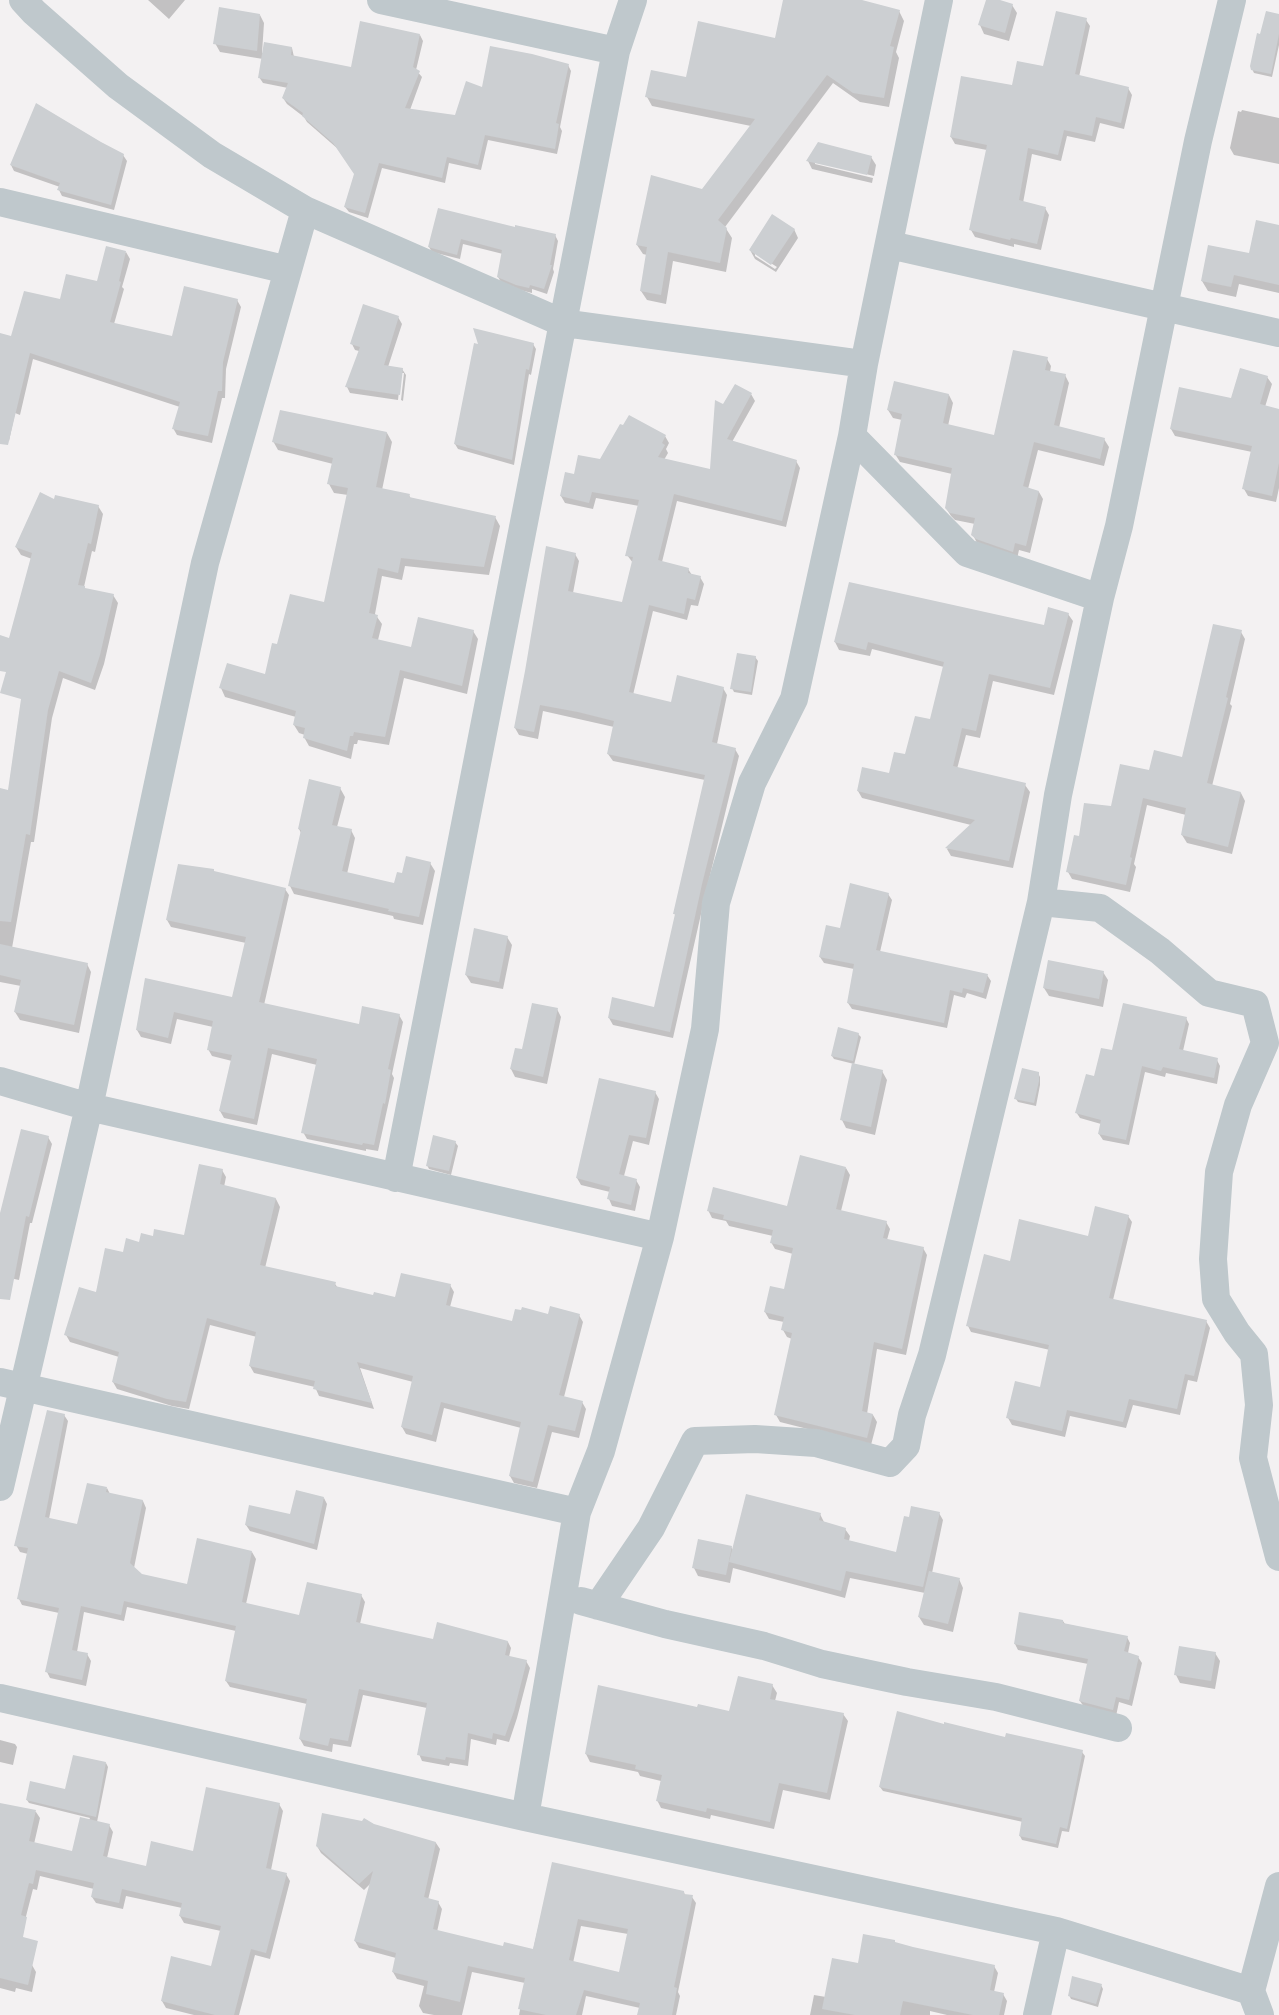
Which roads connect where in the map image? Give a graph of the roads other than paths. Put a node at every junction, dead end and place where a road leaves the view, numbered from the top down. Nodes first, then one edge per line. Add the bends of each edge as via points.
1 (24, 0) edge
2 (381, 0) edge
3 (633, 0) edge
4 (939, 0) edge
5 (1232, 0) edge
6 (616, 51) junction
7 (0, 202) edge
8 (305, 210) junction
9 (890, 244) junction
10 (288, 270) junction
11 (1163, 306) junction
12 (563, 323) junction
13 (1279, 333) edge
14 (864, 364) junction
15 (852, 436) junction
16 (1100, 598) junction
17 (1041, 902) junction
18 (0, 1080) edge
19 (89, 1107) junction
20 (396, 1178) junction
21 (660, 1237) junction
22 (12, 1384) edge
23 (0, 1487) edge
24 (577, 1512) junction
25 (1279, 1557) edge
26 (563, 1596) junction
27 (598, 1606) junction
28 (0, 1698) edge
29 (1118, 1728) dead end
30 (525, 1817) junction
31 (1279, 1886) edge
32 (1056, 1931) junction
33 (1255, 2003) edge
34 (1037, 2015) edge

1 - 8 street via 118,86 212,155
2 - 6 street
3 - 6 street
4 - 9 street
5 - 11 street
6 - 12 street
7 - 10 street
8 - 10 street
8 - 12 street
9 - 11 street
9 - 14 street
10 - 19 street via 205,563
11 - 13 street
11 - 16 street via 1119,526
12 - 14 street
12 - 20 street
14 - 15 street
15 - 16 street via 967,553
15 - 21 street via 794,699 752,783 716,903 705,1029
16 - 17 street via 1058,794
17 - 25 street via 1100,908 1160,951 1209,993 1256,1004 1265,1043 1238,1105 1219,1172 1213,1259 1216,1299 1254,1354 1259,1405 1253,1458
17 - 27 street via 932,1355 912,1415 906,1446 890,1463 816,1443 696,1441 651,1528
18 - 19 street
19 - 20 street
19 - 22 street
20 - 21 street
21 - 24 street via 601,1451
22 - 23 street
22 - 24 street
24 - 26 street
26 - 27 street
26 - 30 street
27 - 29 street via 764,1646 822,1664 996,1697
28 - 30 street
30 - 32 street
31 - 33 street
32 - 33 street
32 - 34 street

